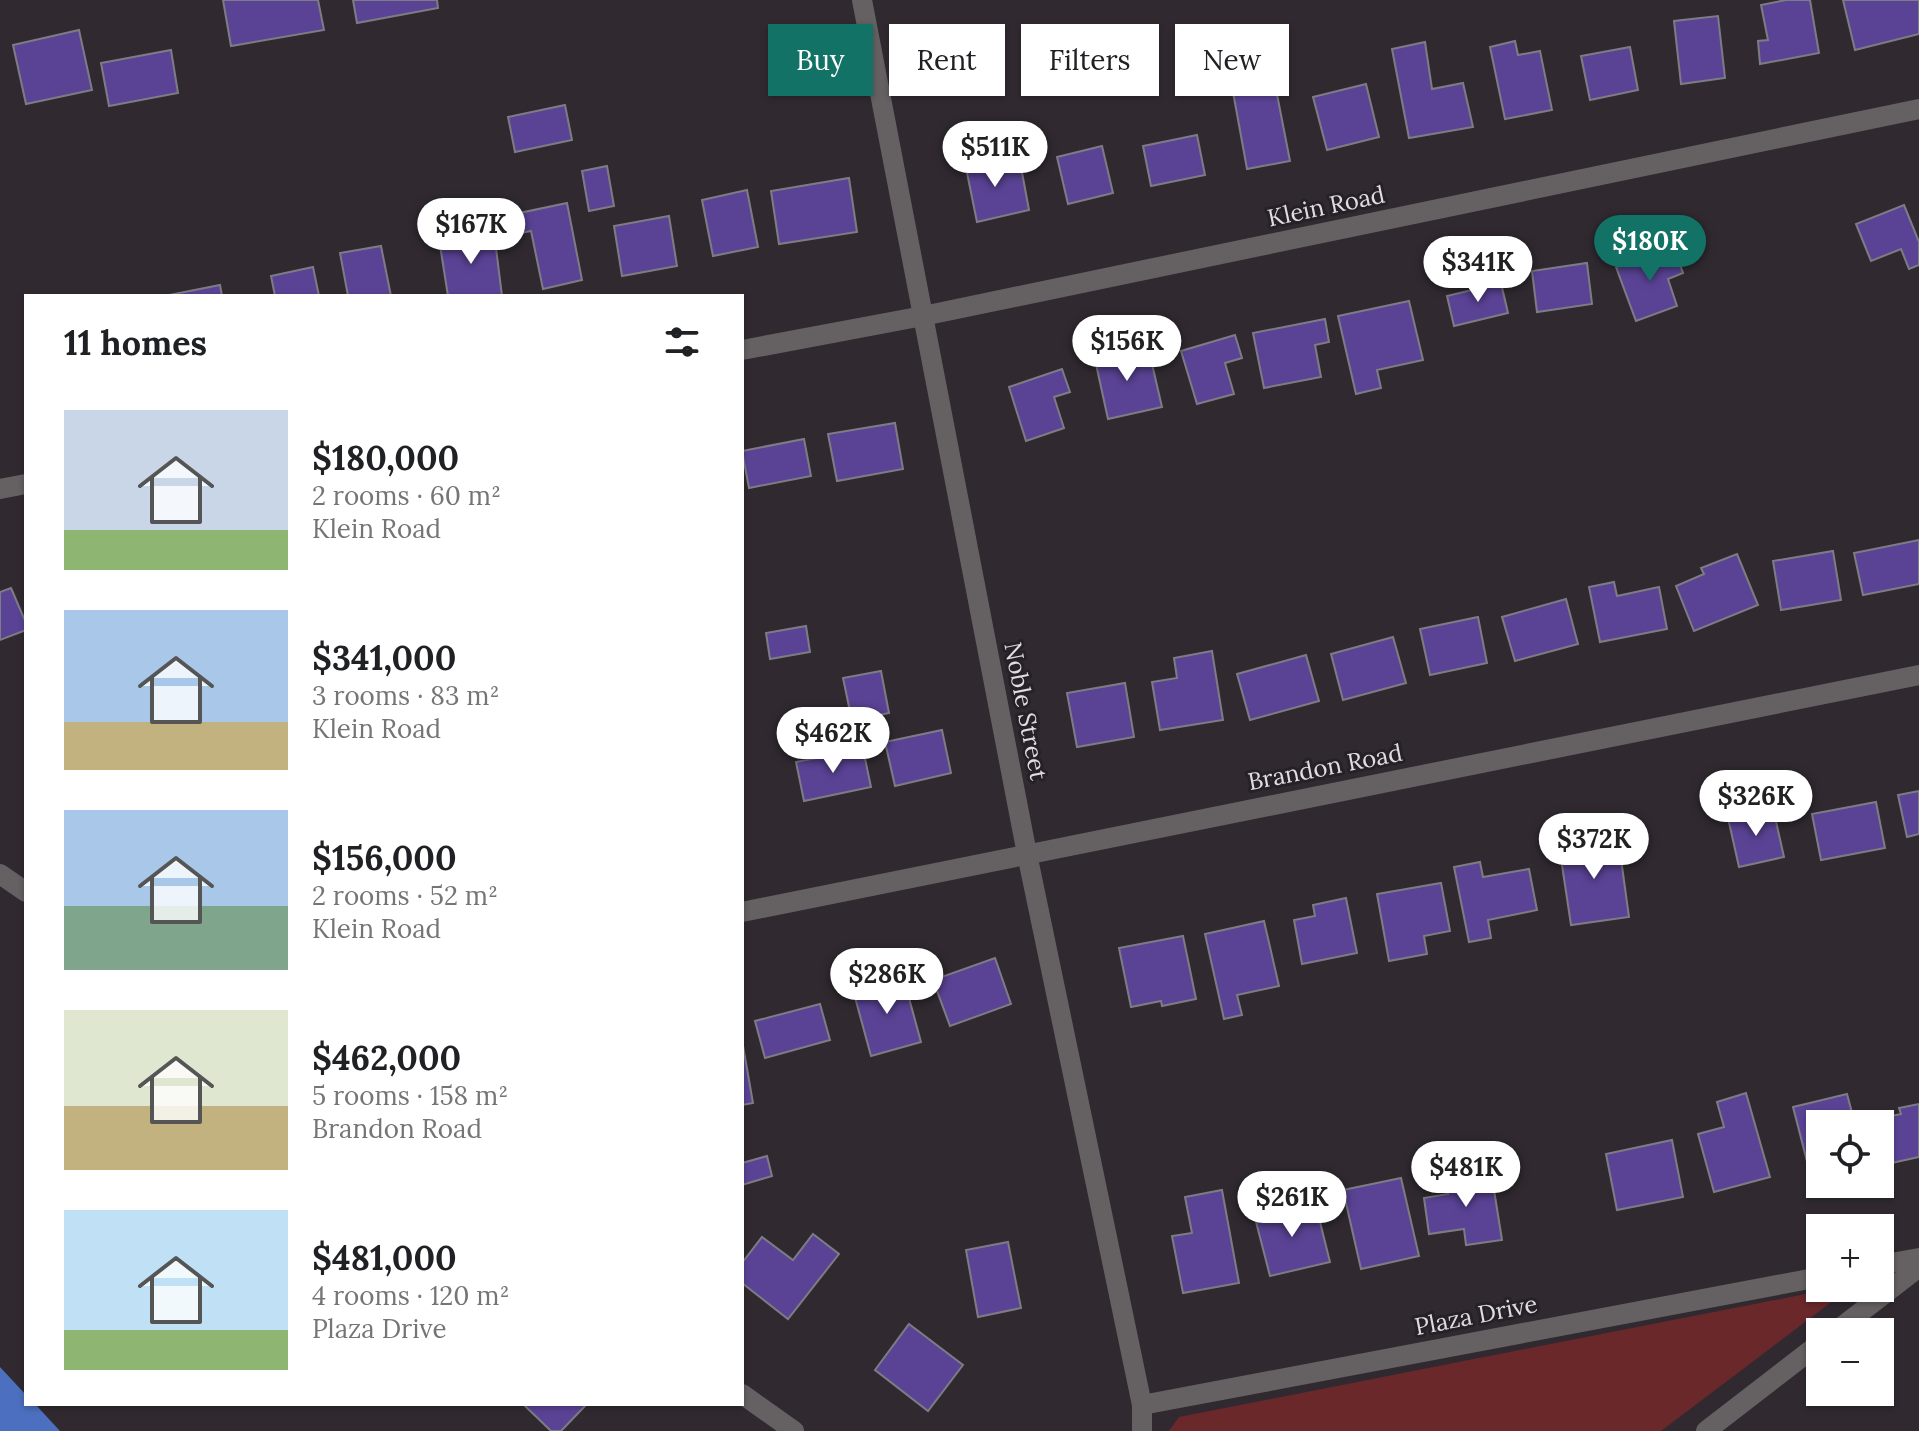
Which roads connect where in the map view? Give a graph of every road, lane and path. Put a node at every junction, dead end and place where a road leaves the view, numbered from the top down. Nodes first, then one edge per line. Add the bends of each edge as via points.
1 (862, 0) edge
2 (1919, 109) edge
3 (923, 316) junction
4 (744, 350) edge
5 (24, 484) edge
6 (0, 489) edge
7 (1919, 675) edge
8 (1027, 854) junction
9 (0, 874) edge
10 (24, 891) edge
11 (744, 912) edge
12 (1919, 1258) edge
13 (1894, 1262) edge
14 (1919, 1267) edge
15 (1806, 1280) edge
16 (1853, 1318) edge
17 (1806, 1354) edge
18 (744, 1395) edge
19 (1142, 1405) junction
20 (794, 1431) edge
21 (1142, 1431) edge
22 (1706, 1431) edge

1 - 3 street, Noble Street
2 - 3 street, Klein Road
3 - 4 street, Klein Road
3 - 8 street, Noble Street
5 - 6 street
7 - 8 street, Brandon Road
8 - 11 street, Brandon Road
8 - 19 street, Noble Street
9 - 10 street
12 - 13 street
14 - 16 street
15 - 19 street, Plaza Drive
17 - 22 street
18 - 20 street
19 - 21 street, Noble Street

